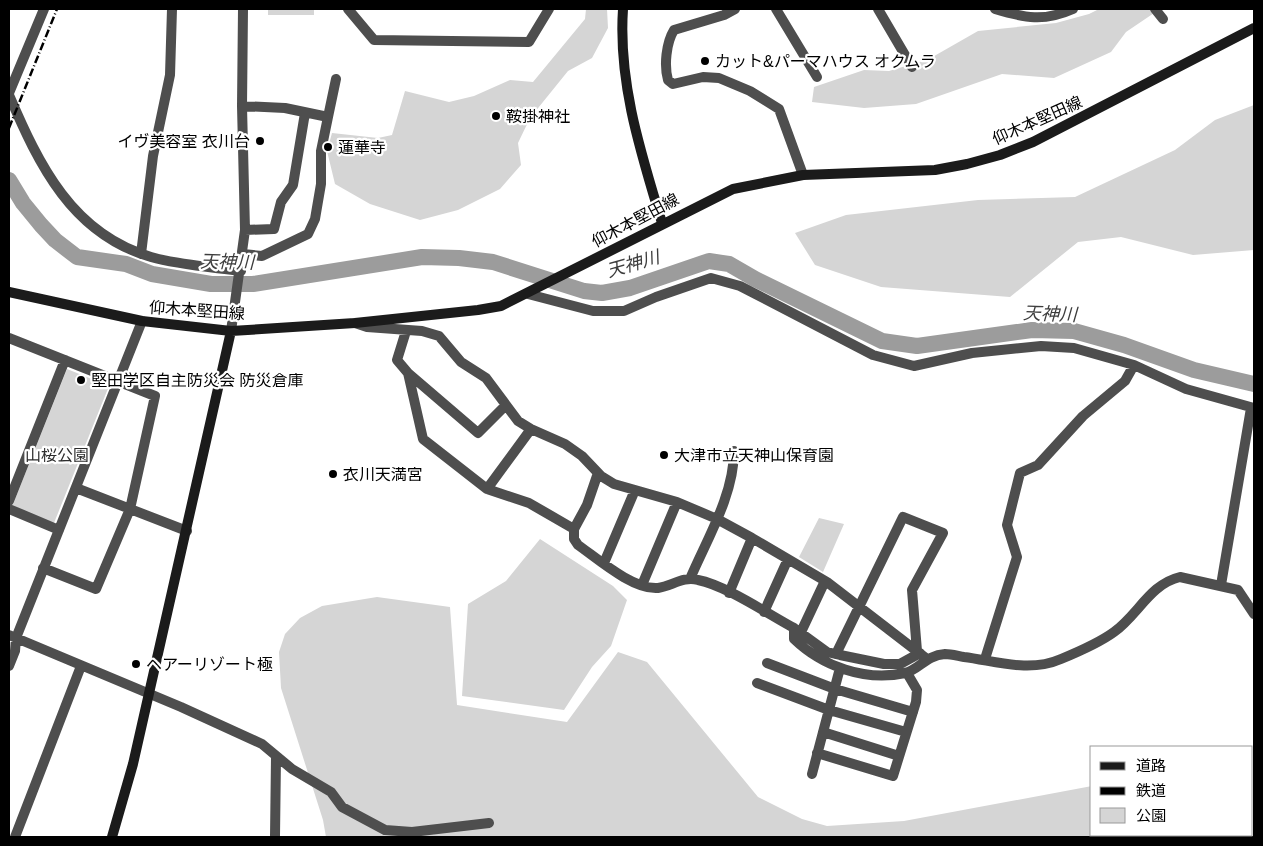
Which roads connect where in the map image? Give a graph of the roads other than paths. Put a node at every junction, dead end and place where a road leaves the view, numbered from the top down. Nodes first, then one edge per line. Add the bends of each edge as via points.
1 (44, 9) edge
2 (172, 9) edge
3 (243, 9) edge
4 (348, 9) edge
5 (549, 9) edge
6 (623, 9) edge
7 (735, 9) edge
8 (776, 9) edge
9 (878, 9) edge
10 (995, 9) edge
11 (1073, 9) edge
12 (1156, 9) edge
13 (1163, 20) dead end
14 (1254, 28) edge
15 (912, 66) dead end
16 (817, 77) dead end
17 (336, 79) dead end
18 (9, 94) edge
19 (242, 106) junction
20 (304, 113) junction
21 (328, 117) junction
22 (803, 175) junction
23 (662, 223) junction
24 (245, 230) junction
25 (141, 254) junction
26 (243, 254) junction
27 (240, 276) junction
28 (9, 292) edge
29 (528, 294) junction
30 (142, 321) junction
31 (355, 323) junction
32 (231, 331) junction
33 (406, 331) junction
34 (10, 341) edge
35 (65, 360) junction
36 (1134, 365) junction
37 (408, 373) junction
38 (118, 381) junction
39 (506, 405) junction
40 (1253, 408) edge
41 (531, 429) junction
42 (734, 451) dead end
43 (598, 473) junction
44 (76, 488) junction
45 (487, 489) junction
46 (635, 490) junction
47 (9, 501) edge
48 (676, 502) junction
49 (9, 509) edge
50 (130, 509) junction
51 (717, 519) junction
52 (574, 529) junction
53 (59, 530) junction
54 (187, 531) junction
55 (752, 538) junction
56 (788, 559) junction
57 (604, 563) junction
58 (44, 568) junction
59 (690, 579) junction
60 (825, 581) junction
61 (642, 585) junction
62 (1221, 585) junction
63 (729, 593) junction
64 (858, 606) junction
65 (764, 612) junction
66 (1254, 614) edge
67 (797, 630) junction
68 (12, 636) edge
69 (836, 654) junction
70 (922, 654) junction
71 (985, 659) junction
72 (767, 663) dead end
73 (9, 666) edge
74 (81, 666) junction
75 (840, 668) junction
76 (907, 673) junction
77 (757, 683) dead end
78 (835, 689) junction
79 (150, 694) junction
80 (829, 710) junction
81 (913, 712) junction
82 (823, 732) junction
83 (906, 732) junction
84 (817, 754) junction
85 (899, 756) junction
86 (276, 758) junction
87 (812, 774) dead end
88 (489, 823) dead end
89 (15, 837) edge
90 (112, 837) edge
91 (275, 837) edge

1 - 18 street
2 - 25 street via 170,75 152,165
3 - 19 street
4 - 5 street via 374,40 529,42
6 - 23 main road via 624,74 637,139
7 - 22 street via 674,30 666,63 668,80 673,84 703,77 719,78 750,91 779,109
8 - 16 street
9 - 15 street
10 - 11 street via 1042,18 1051,18
12 - 13 street
14 - 22 main road, 仰木本堅田線 via 1091,113 1000,155 935,170
17 - 21 street
18 - 25 street via 42,163 71,205 104,237
19 - 20 street via 285,108
19 - 24 street
20 - 21 street
20 - 24 street via 293,185 282,202 274,229
21 - 26 street via 321,151 321,184 315,219 308,234 262,256
22 - 23 main road, 仰木本堅田線 via 733,188
23 - 29 main road, 仰木本堅田線
24 - 26 street
25 - 27 street
26 - 27 street
27 - 32 street
28 - 30 main road, 仰木本堅田線
29 - 31 main road, 仰木本堅田線 via 501,306 478,310
29 - 36 street via 593,311 624,311 711,278 740,286 873,355 914,366 972,353 1040,346 1074,348
30 - 32 main road, 仰木本堅田線
30 - 38 street
31 - 32 main road, 仰木本堅田線
31 - 33 street
32 - 54 main road
33 - 37 street via 397,360
33 - 39 street via 439,336 461,362 486,378
34 - 35 street
35 - 38 street
35 - 47 street
36 - 40 street via 1186,389
36 - 71 street via 1124,381 1083,416 1038,465 1020,473 1007,525 1018,557
37 - 39 street via 478,433
37 - 45 street via 422,439
38 - 44 street
38 - 50 street via 155,396
39 - 41 street via 518,421
40 - 62 street
41 - 43 street via 564,444 582,456
41 - 45 street
42 - 51 street via 734,470
43 - 46 street via 614,484
43 - 52 street
44 - 50 street
44 - 53 street
45 - 52 street via 529,503
46 - 48 street
46 - 57 street
48 - 51 street
48 - 61 street
49 - 53 street
50 - 54 street
50 - 58 street via 96,589
51 - 55 street
51 - 59 street
52 - 57 street via 578,545
53 - 58 street
54 - 79 main road
55 - 56 street
55 - 63 street
56 - 60 street
56 - 65 street
57 - 61 street
58 - 68 street
59 - 61 street via 658,588
59 - 63 street via 710,583
60 - 64 street
60 - 67 street
62 - 66 street via 1238,590
62 - 71 street via 1180,577 1170,579 1115,631 1059,660 1031,667
63 - 65 street
64 - 69 street
64 - 70 street
64 - 70 street via 904,517 943,533 912,590
65 - 67 street
67 - 69 street via 827,652
67 - 75 street via 794,639 807,652
68 - 73 street via 15,651
68 - 74 street
69 - 70 street via 884,664 900,664
70 - 71 street
70 - 76 street
72 - 78 street
74 - 79 street
74 - 89 street
75 - 76 street via 878,675
75 - 78 street
76 - 81 street via 917,690
77 - 80 street
78 - 80 street
78 - 81 street
79 - 86 street via 262,744
79 - 90 main road via 134,764
80 - 82 street
80 - 83 street
81 - 83 street
82 - 84 street
82 - 85 street
83 - 85 street
84 - 85 street via 893,776
84 - 87 street
86 - 88 street via 331,792 342,807 385,830 412,832
86 - 91 street

